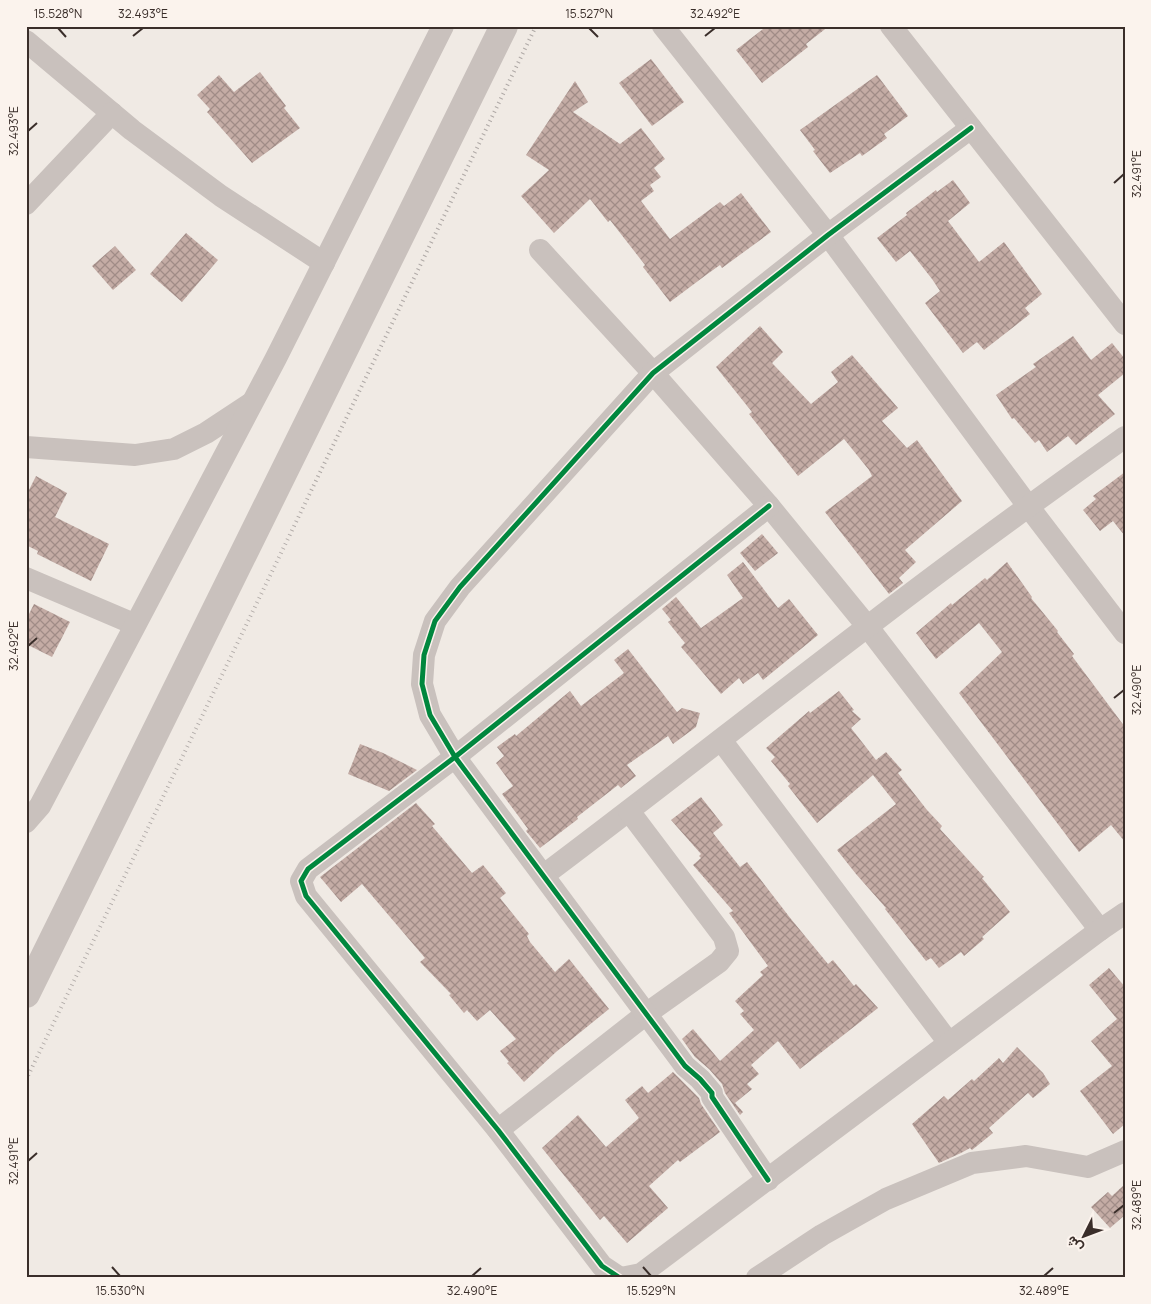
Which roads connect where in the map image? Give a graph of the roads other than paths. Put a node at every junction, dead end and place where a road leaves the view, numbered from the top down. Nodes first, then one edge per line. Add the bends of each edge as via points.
1 (443, 26) edge
2 (504, 26) edge
3 (663, 26) edge
4 (891, 26) edge
5 (26, 41) edge
6 (112, 113) junction
7 (971, 128) junction
8 (26, 204) edge
9 (828, 235) junction
10 (540, 250) dead end
11 (324, 263) junction
12 (1125, 324) edge
13 (653, 373) junction
14 (252, 402) junction
15 (1125, 437) edge
16 (26, 447) edge
17 (769, 506) junction
18 (1028, 506) junction
19 (26, 578) edge
20 (134, 624) junction
21 (867, 626) junction
22 (1125, 634) edge
23 (721, 740) junction
24 (455, 757) junction
25 (629, 811) junction
26 (26, 822) edge
27 (544, 875) junction
28 (1125, 913) edge
29 (1100, 930) junction
30 (26, 994) edge
31 (646, 1014) junction
32 (949, 1043) junction
33 (498, 1130) junction
34 (1125, 1150) edge
35 (768, 1180) junction
36 (620, 1278) edge
37 (756, 1278) edge

1 - 11 street
2 - 30 street
3 - 9 street
4 - 7 street
5 - 6 street
6 - 8 street
6 - 11 street via 221,196
7 - 9 street
7 - 12 street
9 - 13 street
9 - 18 street
10 - 13 street
11 - 14 street
13 - 17 street
13 - 24 street via 460,587 436,621 424,655 422,684 430,715
14 - 16 street via 206,433 174,449 135,455
14 - 20 street
15 - 18 street
17 - 21 street
17 - 24 street
18 - 21 street
18 - 22 street
19 - 20 street
20 - 26 street via 40,806
21 - 23 street
21 - 29 street
23 - 25 street
23 - 32 street
24 - 27 street
24 - 33 street via 308,869 301,881 306,896
25 - 27 street
25 - 31 street via 724,937 728,951 720,962
27 - 31 street
28 - 29 street
29 - 32 street
31 - 33 street
31 - 35 street via 685,1066 712,1093
32 - 35 street
33 - 36 street via 602,1266
34 - 37 street via 1088,1167 1026,1156 972,1163 886,1199
35 - 36 street via 641,1274

